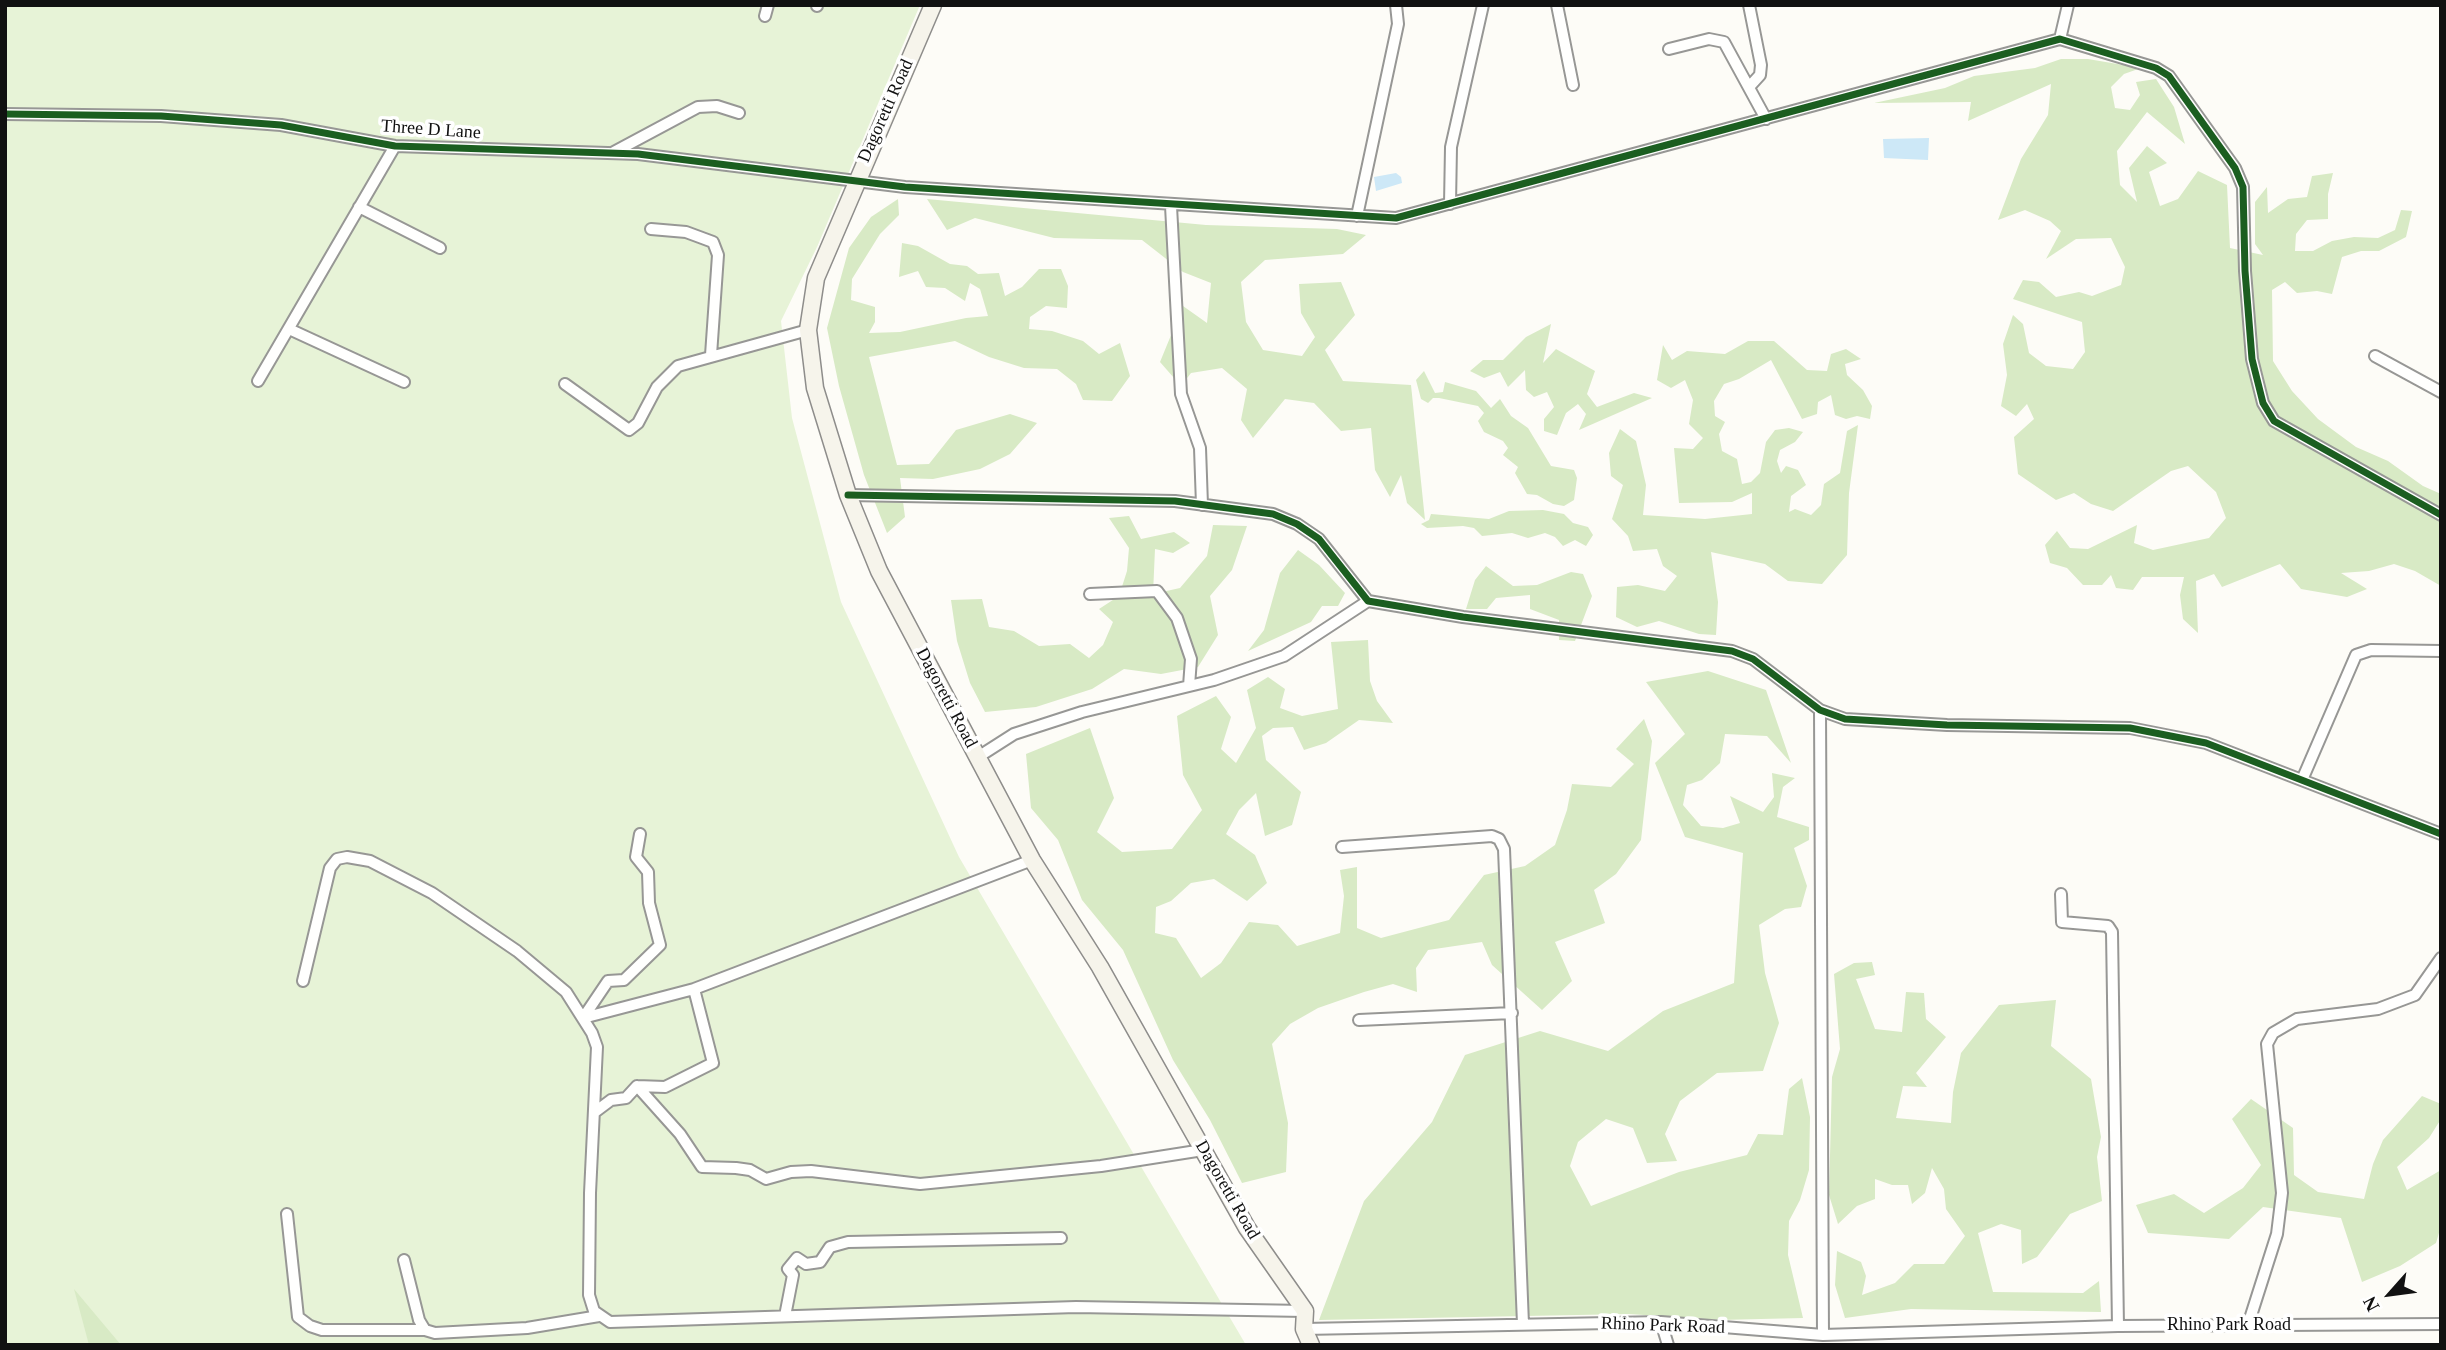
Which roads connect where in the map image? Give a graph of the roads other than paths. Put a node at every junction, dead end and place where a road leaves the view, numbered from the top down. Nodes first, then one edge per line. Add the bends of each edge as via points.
1 (933, 5) edge
2 (1396, 5) edge
3 (1483, 5) edge
4 (1557, 5) edge
5 (1749, 5) edge
6 (2068, 5) edge
7 (2060, 39) junction
8 (1669, 49) dead end
9 (1573, 85) dead end
10 (1749, 87) junction
11 (739, 113) dead end
12 (5, 114) edge
13 (1766, 119) junction
14 (395, 146) junction
15 (612, 153) junction
16 (856, 179) junction
17 (1450, 204) junction
18 (1171, 206) junction
19 (359, 207) junction
20 (1357, 216) junction
21 (651, 229) dead end
22 (440, 248) dead end
23 (289, 329) junction
24 (808, 330) junction
25 (711, 355) junction
26 (2375, 356) dead end
27 (258, 381) dead end
28 (404, 382) dead end
29 (565, 384) dead end
30 (2441, 392) edge
31 (849, 495) junction
32 (1202, 505) junction
33 (2441, 515) edge
34 (1090, 594) dead end
35 (1368, 601) junction
36 (2441, 651) edge
37 (1189, 686) junction
38 (1820, 710) junction
39 (978, 757) junction
40 (2302, 780) junction
41 (2441, 834) edge
42 (640, 835) dead end
43 (1342, 847) dead end
44 (1032, 860) junction
45 (2061, 894) dead end
46 (2441, 958) edge
47 (303, 981) dead end
48 (694, 989) junction
49 (1512, 1013) junction
50 (583, 1018) junction
51 (1359, 1020) dead end
52 (637, 1086) junction
53 (595, 1112) junction
54 (1203, 1150) junction
55 (288, 1214) dead end
56 (1061, 1238) dead end
57 (404, 1259) dead end
58 (1305, 1311) junction
59 (599, 1316) junction
60 (785, 1316) junction
61 (1661, 1322) junction
62 (1523, 1324) junction
63 (2441, 1324) edge
64 (2248, 1325) junction
65 (2118, 1326) junction
66 (1304, 1329) junction
67 (425, 1331) junction
68 (1958, 1332) junction
69 (1823, 1335) junction
70 (1311, 1345) edge
71 (1668, 1345) edge
72 (1962, 1345) edge

1 - 16 main road, Dagoretti Road
2 - 20 street via 1398,24
3 - 17 street via 1451,147
4 - 9 street
5 - 10 street via 1761,65 1760,75
6 - 7 street
7 - 13 street, Three D Lane
7 - 33 street via 2169,76 2235,167 2243,187 2252,359 2263,403 2274,421
8 - 10 street via 1718,38
10 - 13 street
11 - 15 street via 717,106 698,107
12 - 14 street, Three D Lane via 161,116 281,125
13 - 17 street, Three D Lane
14 - 15 street, Three D Lane
14 - 19 street
15 - 16 street, Three D Lane
16 - 18 street, Three D Lane via 905,187
16 - 24 main road, Dagoretti Road via 816,278
17 - 20 street, Three D Lane via 1396,218
18 - 20 street, Three D Lane
18 - 32 street via 1181,394 1200,448
19 - 22 street
19 - 23 street
21 - 25 street via 686,232 713,242 718,255
23 - 27 street
23 - 28 street
24 - 25 street
24 - 31 main road, Dagoretti Road via 815,388
25 - 29 street via 668,372 629,430
26 - 30 street
31 - 32 street
31 - 39 main road, Dagoretti Road via 879,570
32 - 35 street via 1273,514 1297,524 1319,539
34 - 37 street via 1157,591 1177,618 1191,659
35 - 37 street via 1284,656
35 - 38 street via 1732,651 1753,659
36 - 40 street via 2371,650 2356,655
37 - 39 street via 1070,715 1014,734
38 - 40 street via 1845,719 1934,725 2130,728 2206,743
38 - 69 street
39 - 44 main road, Dagoretti Road
40 - 41 street
42 - 50 street via 636,857 648,872 649,903 660,945 624,980 608,981
43 - 49 street via 1499,839 1507,859
44 - 48 street
44 - 54 main road, Dagoretti Road via 1100,967
45 - 65 street via 2062,922 2108,926 2112,932
46 - 64 street via 2415,995 2378,1009 2297,1019 2273,1033 2267,1044 2281,1193 2277,1234
47 - 50 street via 330,868 337,859 347,857 370,861 475,920 566,992
48 - 50 street
48 - 52 street via 713,1063 665,1087
49 - 51 street
49 - 62 street
50 - 53 street via 597,1047
52 - 53 street via 626,1098 611,1100
52 - 54 street via 702,1167 750,1170 766,1180 811,1171 920,1184 1101,1166
53 - 59 street via 589,1295
54 - 58 main road, Dagoretti Road via 1247,1228
55 - 67 street via 298,1317 322,1330
56 - 60 street via 848,1242 830,1247 820,1262 806,1264 797,1258 788,1269 793,1275
57 - 67 street
58 - 60 street via 1076,1307
58 - 66 main road
59 - 60 street via 610,1322
59 - 67 street via 527,1328
61 - 62 street, Rhino Park Road
61 - 69 street, Rhino Park Road
61 - 71 street
62 - 66 street, Rhino Park Road
63 - 64 street, Rhino Park Road
64 - 65 street, Rhino Park Road
65 - 68 street, Rhino Park Road
66 - 70 main road
68 - 69 street, Rhino Park Road
68 - 72 street

